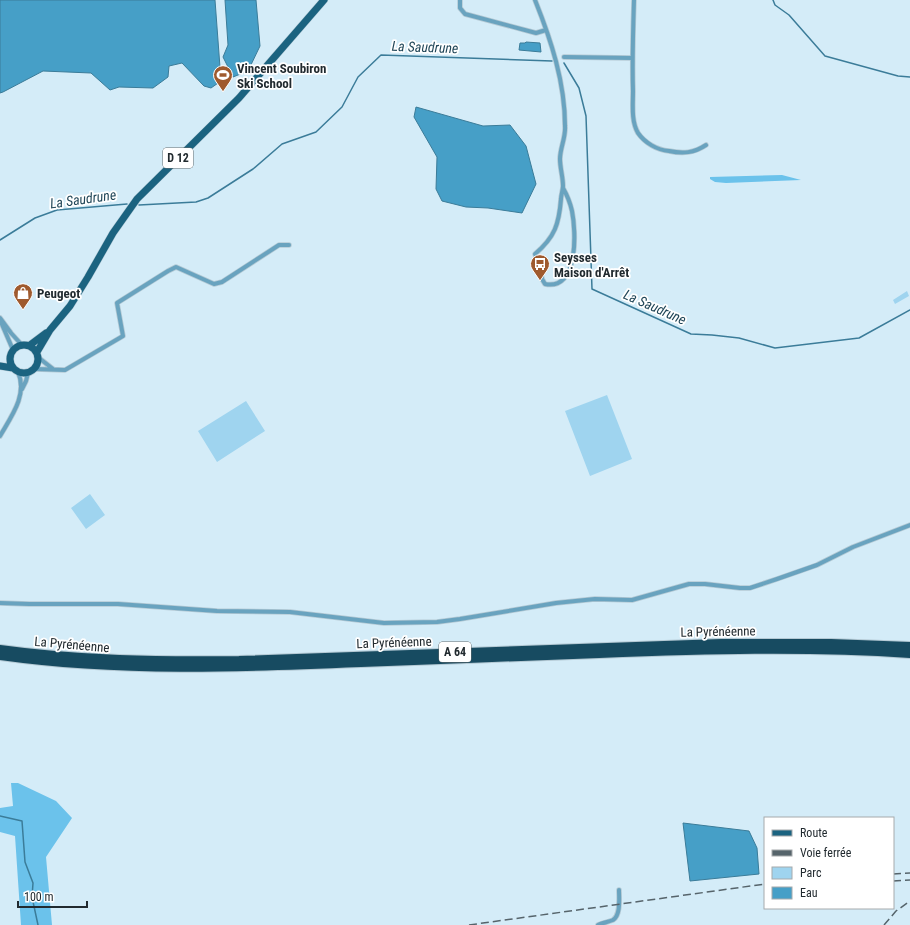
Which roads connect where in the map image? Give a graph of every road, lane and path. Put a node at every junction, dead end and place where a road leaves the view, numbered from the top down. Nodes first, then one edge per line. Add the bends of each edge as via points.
1 (324, 0) edge
2 (460, 0) edge
3 (535, 0) edge
4 (634, 0) edge
5 (546, 30) junction
6 (564, 57) dead end
7 (632, 58) junction
8 (706, 145) dead end
9 (563, 188) junction
10 (289, 245) dead end
11 (0, 319) edge
12 (50, 330) junction
13 (21, 344) junction
14 (30, 345) junction
15 (11, 353) junction
16 (38, 355) junction
17 (0, 362) edge
18 (0, 366) edge
19 (35, 368) junction
20 (16, 370) junction
21 (54, 370) junction
22 (28, 373) junction
23 (21, 392) junction
24 (0, 436) edge
25 (910, 525) edge
26 (0, 603) edge
27 (910, 646) edge
28 (0, 649) edge
29 (910, 654) edge
30 (0, 656) edge
31 (619, 890) dead end
32 (598, 925) edge

1 - 12 main road, D 12 via 239,98 137,199 113,233 70,306
2 - 5 street via 460,8 465,14 536,33
3 - 5 street
4 - 7 street
5 - 9 street via 557,65 564,106 566,128 560,158
6 - 7 street
7 - 8 street via 633,119 644,140 656,148 678,152 697,151
9 - 9 street via 560,216 555,231 535,254 542,280 550,285 565,278 574,255 572,212
10 - 21 street via 279,245 222,282 214,284 176,267 168,270 117,303 123,336 71,368
11 - 13 street
11 - 15 street
12 - 14 main road, D 12
12 - 16 main road, D 12
13 - 14 main road
13 - 15 main road
14 - 16 main road
15 - 17 main road
15 - 20 main road via 10,362
16 - 19 main road via 38,365
16 - 21 street
18 - 20 main road
19 - 21 street
19 - 22 main road
20 - 22 main road
20 - 23 street via 22,380
22 - 23 street
23 - 24 street
25 - 26 street via 860,544 817,565 750,588 689,584 632,600 595,599 556,603 437,622 376,622 290,612 217,611 118,604
27 - 28 highway, La Pyrénéenne / A 64 via 831,642 721,643 198,661 74,657
29 - 30 highway, La Pyrénéenne / A 64 via 831,650 721,650 186,668 73,664
31 - 32 street via 616,917

